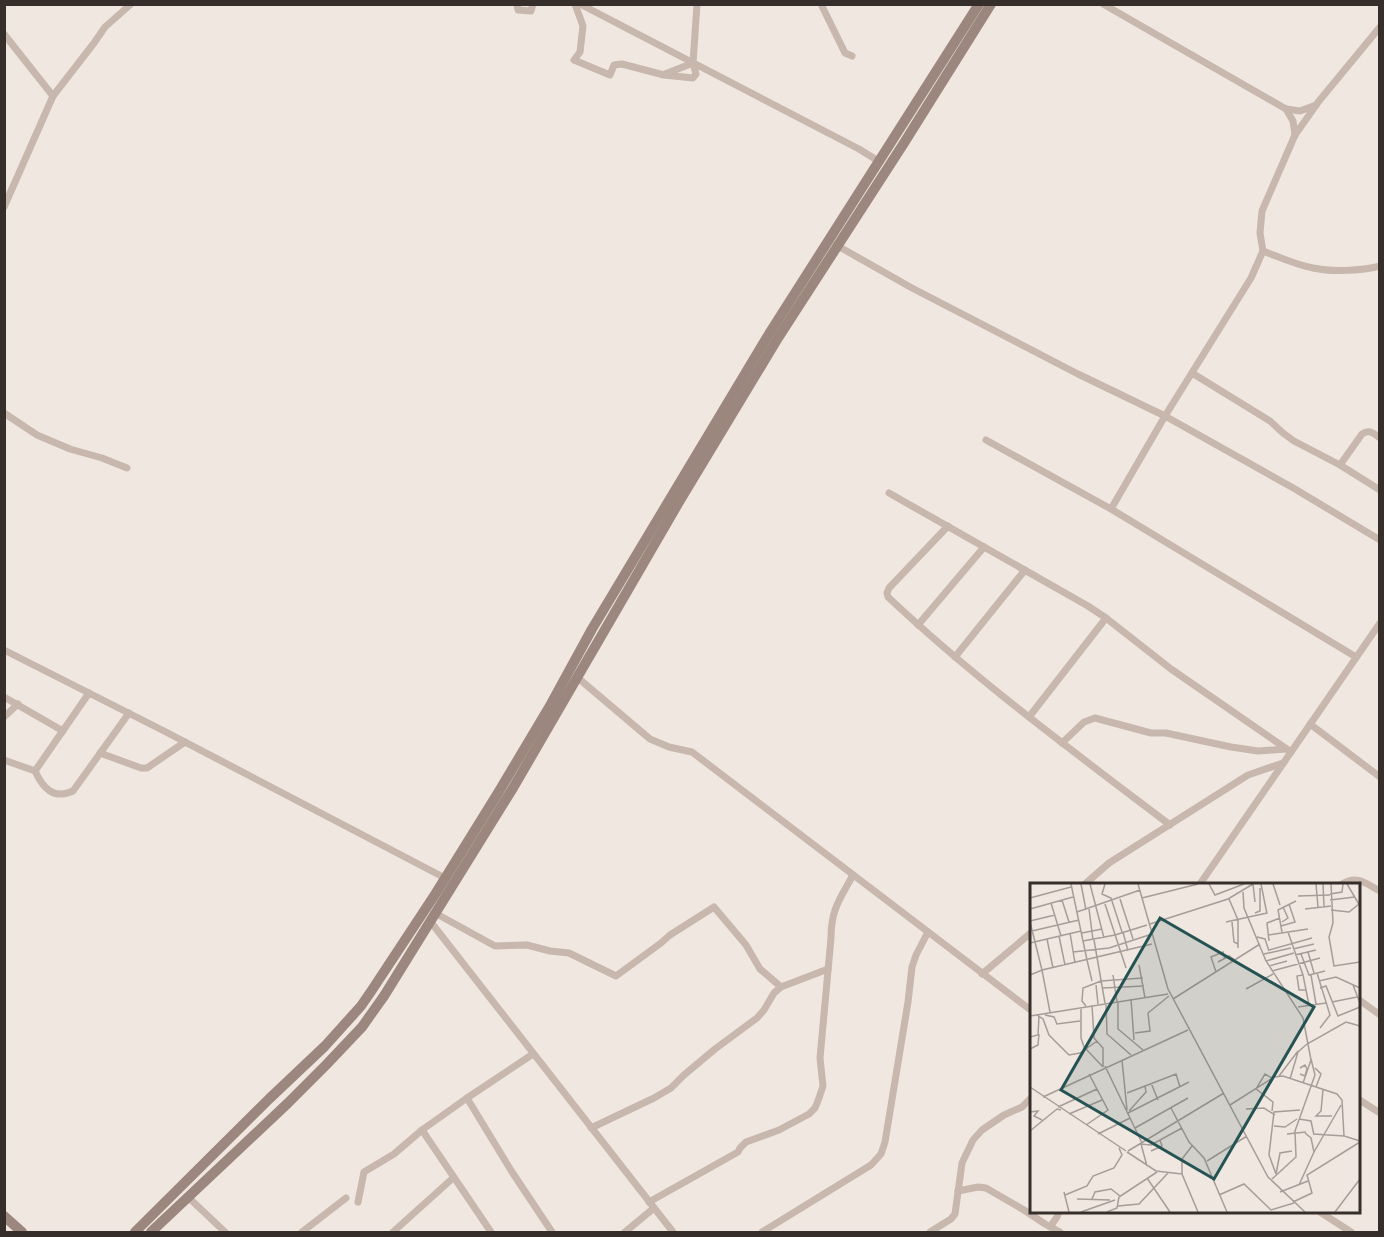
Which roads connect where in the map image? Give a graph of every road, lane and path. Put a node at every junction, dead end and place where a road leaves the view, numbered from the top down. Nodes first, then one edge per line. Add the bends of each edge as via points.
1 (131, 4) edge
2 (517, 4) edge
3 (533, 4) edge
4 (575, 4) edge
5 (580, 4) edge
6 (697, 4) edge
7 (821, 4) edge
8 (979, 4) edge
9 (991, 4) edge
10 (1103, 4) edge
11 (1380, 27) edge
12 (5, 35) edge
13 (852, 56) dead end
14 (693, 63) junction
15 (664, 75) junction
16 (53, 96) junction
17 (1316, 105) junction
18 (1287, 110) junction
19 (1295, 135) junction
20 (880, 162) junction
21 (4, 207) edge
22 (834, 243) junction
23 (1263, 251) junction
24 (1380, 266) edge
25 (1192, 373) junction
26 (4, 413) edge
27 (1165, 416) junction
28 (1380, 438) edge
29 (986, 440) dead end
30 (1340, 465) junction
31 (127, 468) dead end
32 (1380, 490) edge
33 (889, 493) dead end
34 (1111, 509) junction
35 (948, 526) junction
36 (1380, 540) edge
37 (984, 546) junction
38 (1025, 570) junction
39 (1106, 618) junction
40 (1380, 623) edge
41 (918, 625) junction
42 (4, 650) edge
43 (955, 657) junction
44 (1356, 657) junction
45 (578, 678) junction
46 (89, 693) junction
47 (4, 697) edge
48 (18, 704) junction
49 (129, 713) junction
50 (4, 717) edge
51 (1029, 717) junction
52 (1310, 724) junction
53 (63, 731) junction
54 (185, 742) junction
55 (1062, 743) junction
56 (1288, 751) junction
57 (100, 753) junction
58 (4, 760) edge
59 (1283, 763) junction
60 (35, 771) junction
61 (1380, 777) edge
62 (1170, 825) junction
63 (854, 875) junction
64 (445, 878) junction
65 (1087, 883) edge
66 (1201, 883) edge
67 (1345, 883) edge
68 (1380, 891) edge
69 (432, 917) junction
70 (928, 932) junction
71 (1030, 934) edge
72 (828, 969) junction
73 (982, 974) junction
74 (781, 987) junction
75 (1360, 1000) edge
76 (1030, 1010) edge
77 (1380, 1015) edge
78 (533, 1054) junction
79 (467, 1098) junction
80 (1030, 1099) edge
81 (1360, 1100) edge
82 (1380, 1113) edge
83 (591, 1128) junction
84 (422, 1130) junction
85 (453, 1178) junction
86 (958, 1191) junction
87 (188, 1197) junction
88 (346, 1198) dead end
89 (358, 1202) dead end
90 (652, 1205) junction
91 (1059, 1213) edge
92 (1321, 1213) edge
93 (4, 1216) edge
94 (1054, 1230) edge
95 (22, 1233) edge
96 (135, 1233) edge
97 (151, 1233) edge
98 (225, 1233) edge
99 (302, 1233) edge
100 (393, 1233) edge
101 (491, 1233) edge
102 (552, 1233) edge
103 (625, 1233) edge
104 (673, 1233) edge
105 (762, 1233) edge
106 (930, 1233) edge
107 (1351, 1233) edge

1 - 16 street via 103,29
2 - 3 street via 518,10 531,11
4 - 15 street via 583,26 580,52 574,60 610,75 614,65 622,64
5 - 14 street
6 - 14 street
7 - 13 street via 845,53
8 - 20 main road
9 - 22 main road via 904,143
10 - 18 street
11 - 17 street
12 - 16 street
14 - 15 street
14 - 15 street via 693,78
14 - 20 street
16 - 21 street
17 - 18 street via 1300,111
17 - 19 street
18 - 19 street
19 - 23 street via 1262,210
20 - 22 main road
22 - 27 street via 912,288
22 - 45 main road
22 - 64 main road via 763,343
23 - 24 street via 1313,268
23 - 25 street via 1251,278
25 - 27 street
25 - 30 street via 1270,421 1294,441
26 - 31 street via 37,435
27 - 34 street
27 - 36 street
28 - 30 street via 1370,431 1362,434
29 - 34 street
30 - 32 street
33 - 35 street
34 - 44 street
35 - 37 street
35 - 41 street via 887,593
37 - 38 street
37 - 41 street
38 - 39 street
38 - 43 street
39 - 51 street
39 - 56 street
40 - 44 street
41 - 43 street
42 - 46 street
43 - 51 street
44 - 52 street
45 - 63 street via 650,739 692,752
45 - 69 main road
46 - 49 street
46 - 53 street
47 - 48 street
48 - 50 street
48 - 53 street
49 - 54 street
49 - 57 street
51 - 55 street
52 - 56 street
52 - 61 street
53 - 60 street
54 - 57 street via 147,768
54 - 64 street
55 - 56 street via 1084,722 1095,718 1231,747
55 - 62 street
56 - 59 street
57 - 60 street via 74,791 66,794 46,790
58 - 60 street
59 - 62 street via 1248,776
59 - 66 street
62 - 65 street via 1109,863
63 - 70 street
63 - 72 street via 833,911
64 - 96 main road via 361,1006
67 - 68 street via 1352,879 1362,881
69 - 74 street via 495,946 527,945 569,953 616,976 714,907 746,945 760,969
69 - 78 street
69 - 87 main road via 362,1027
70 - 73 street
70 - 105 street via 912,967 881,1154 871,1165
71 - 73 street
72 - 74 street
72 - 90 street via 819,1058 822,1086 814,1108 779,1130 746,1142 738,1152
73 - 76 street
74 - 83 street via 757,1018 671,1088
75 - 77 street
78 - 79 street
78 - 83 street
79 - 84 street
79 - 102 street
80 - 86 street via 973,1140 962,1163
81 - 82 street
83 - 90 street
84 - 85 street
84 - 89 street via 394,1154 364,1172
85 - 100 street
85 - 101 street
86 - 94 street via 986,1188
86 - 106 street via 955,1214
87 - 97 main road
87 - 98 street
88 - 99 street
90 - 103 street
90 - 104 street
91 - 94 street
92 - 107 street
93 - 95 main road

